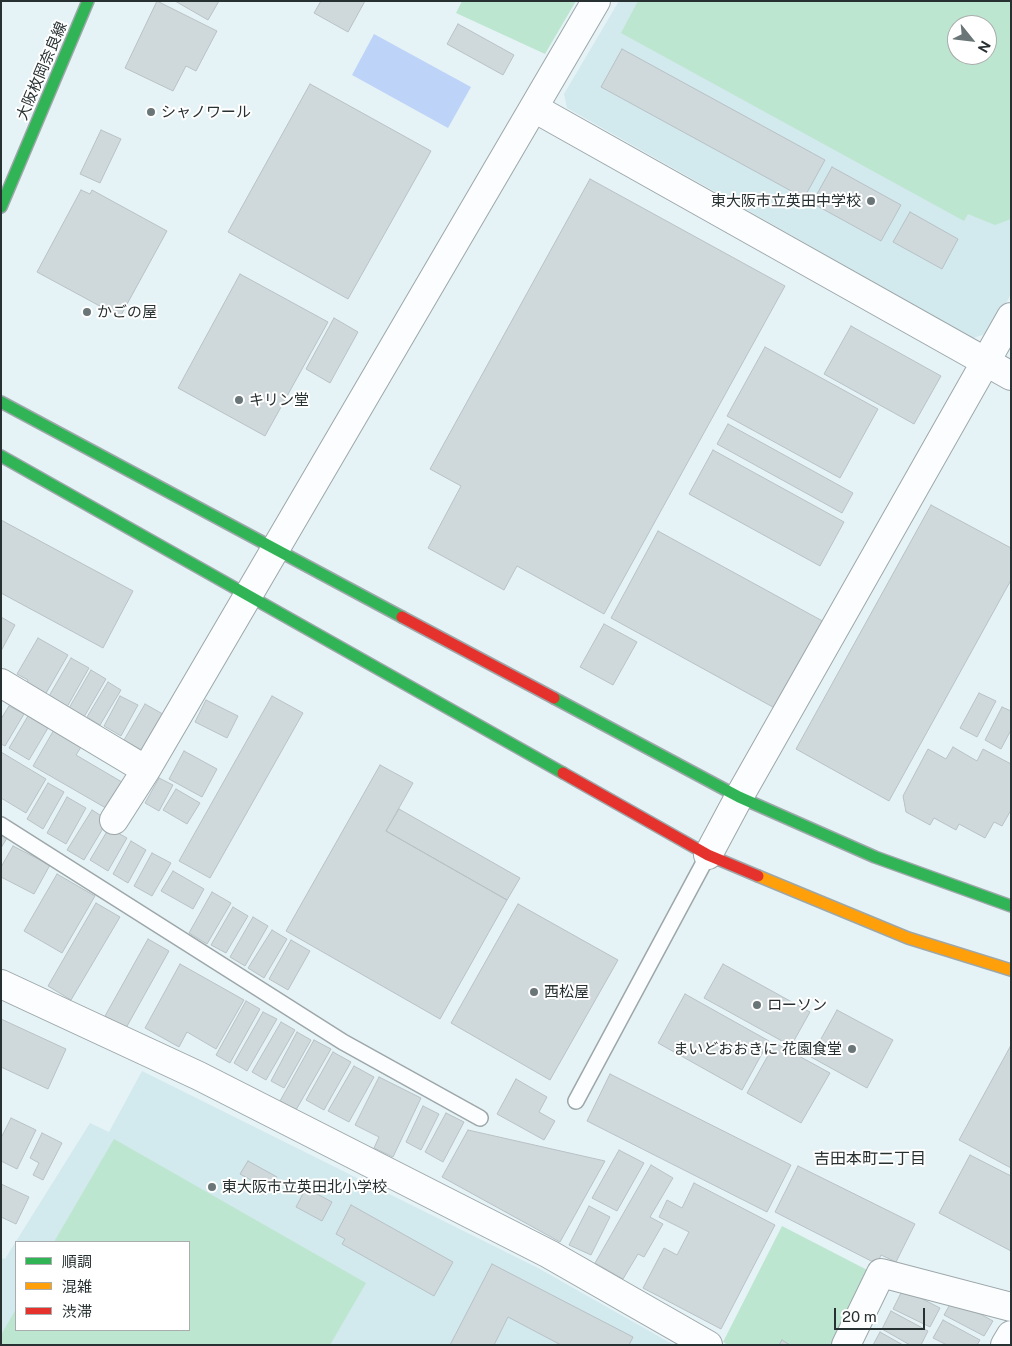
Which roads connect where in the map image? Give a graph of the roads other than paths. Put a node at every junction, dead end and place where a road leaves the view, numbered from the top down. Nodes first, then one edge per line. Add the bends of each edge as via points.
1 (88, 1) edge
2 (596, 1) edge
3 (534, 108) junction
4 (1, 207) edge
5 (1011, 317) edge
6 (986, 362) junction
7 (1011, 376) edge
8 (1, 402) edge
9 (1, 456) edge
10 (274, 549) junction
11 (248, 595) junction
12 (1, 683) edge
13 (146, 770) junction
14 (738, 797) junction
15 (114, 820) dead end
16 (1, 825) edge
17 (708, 855) junction
18 (1011, 906) edge
19 (1011, 970) edge
20 (1, 984) edge
21 (576, 1101) dead end
22 (480, 1118) dead end
23 (1011, 1306) edge
24 (1011, 1335) edge
25 (708, 1345) edge
26 (846, 1345) edge
27 (1005, 1345) edge

1 - 4 street, 大阪枚岡奈良線
2 - 3 street
3 - 6 street
3 - 10 street
5 - 6 street
6 - 7 street
6 - 14 street
8 - 10 street
9 - 11 street
10 - 11 street
10 - 14 street
11 - 13 street
11 - 17 street
12 - 13 street
13 - 15 street
14 - 17 street
14 - 18 street via 876,857
16 - 22 lane via 343,1042
17 - 19 street via 908,938
17 - 21 lane
20 - 25 street via 199,1076 541,1249
23 - 26 street via 881,1274
24 - 27 street

